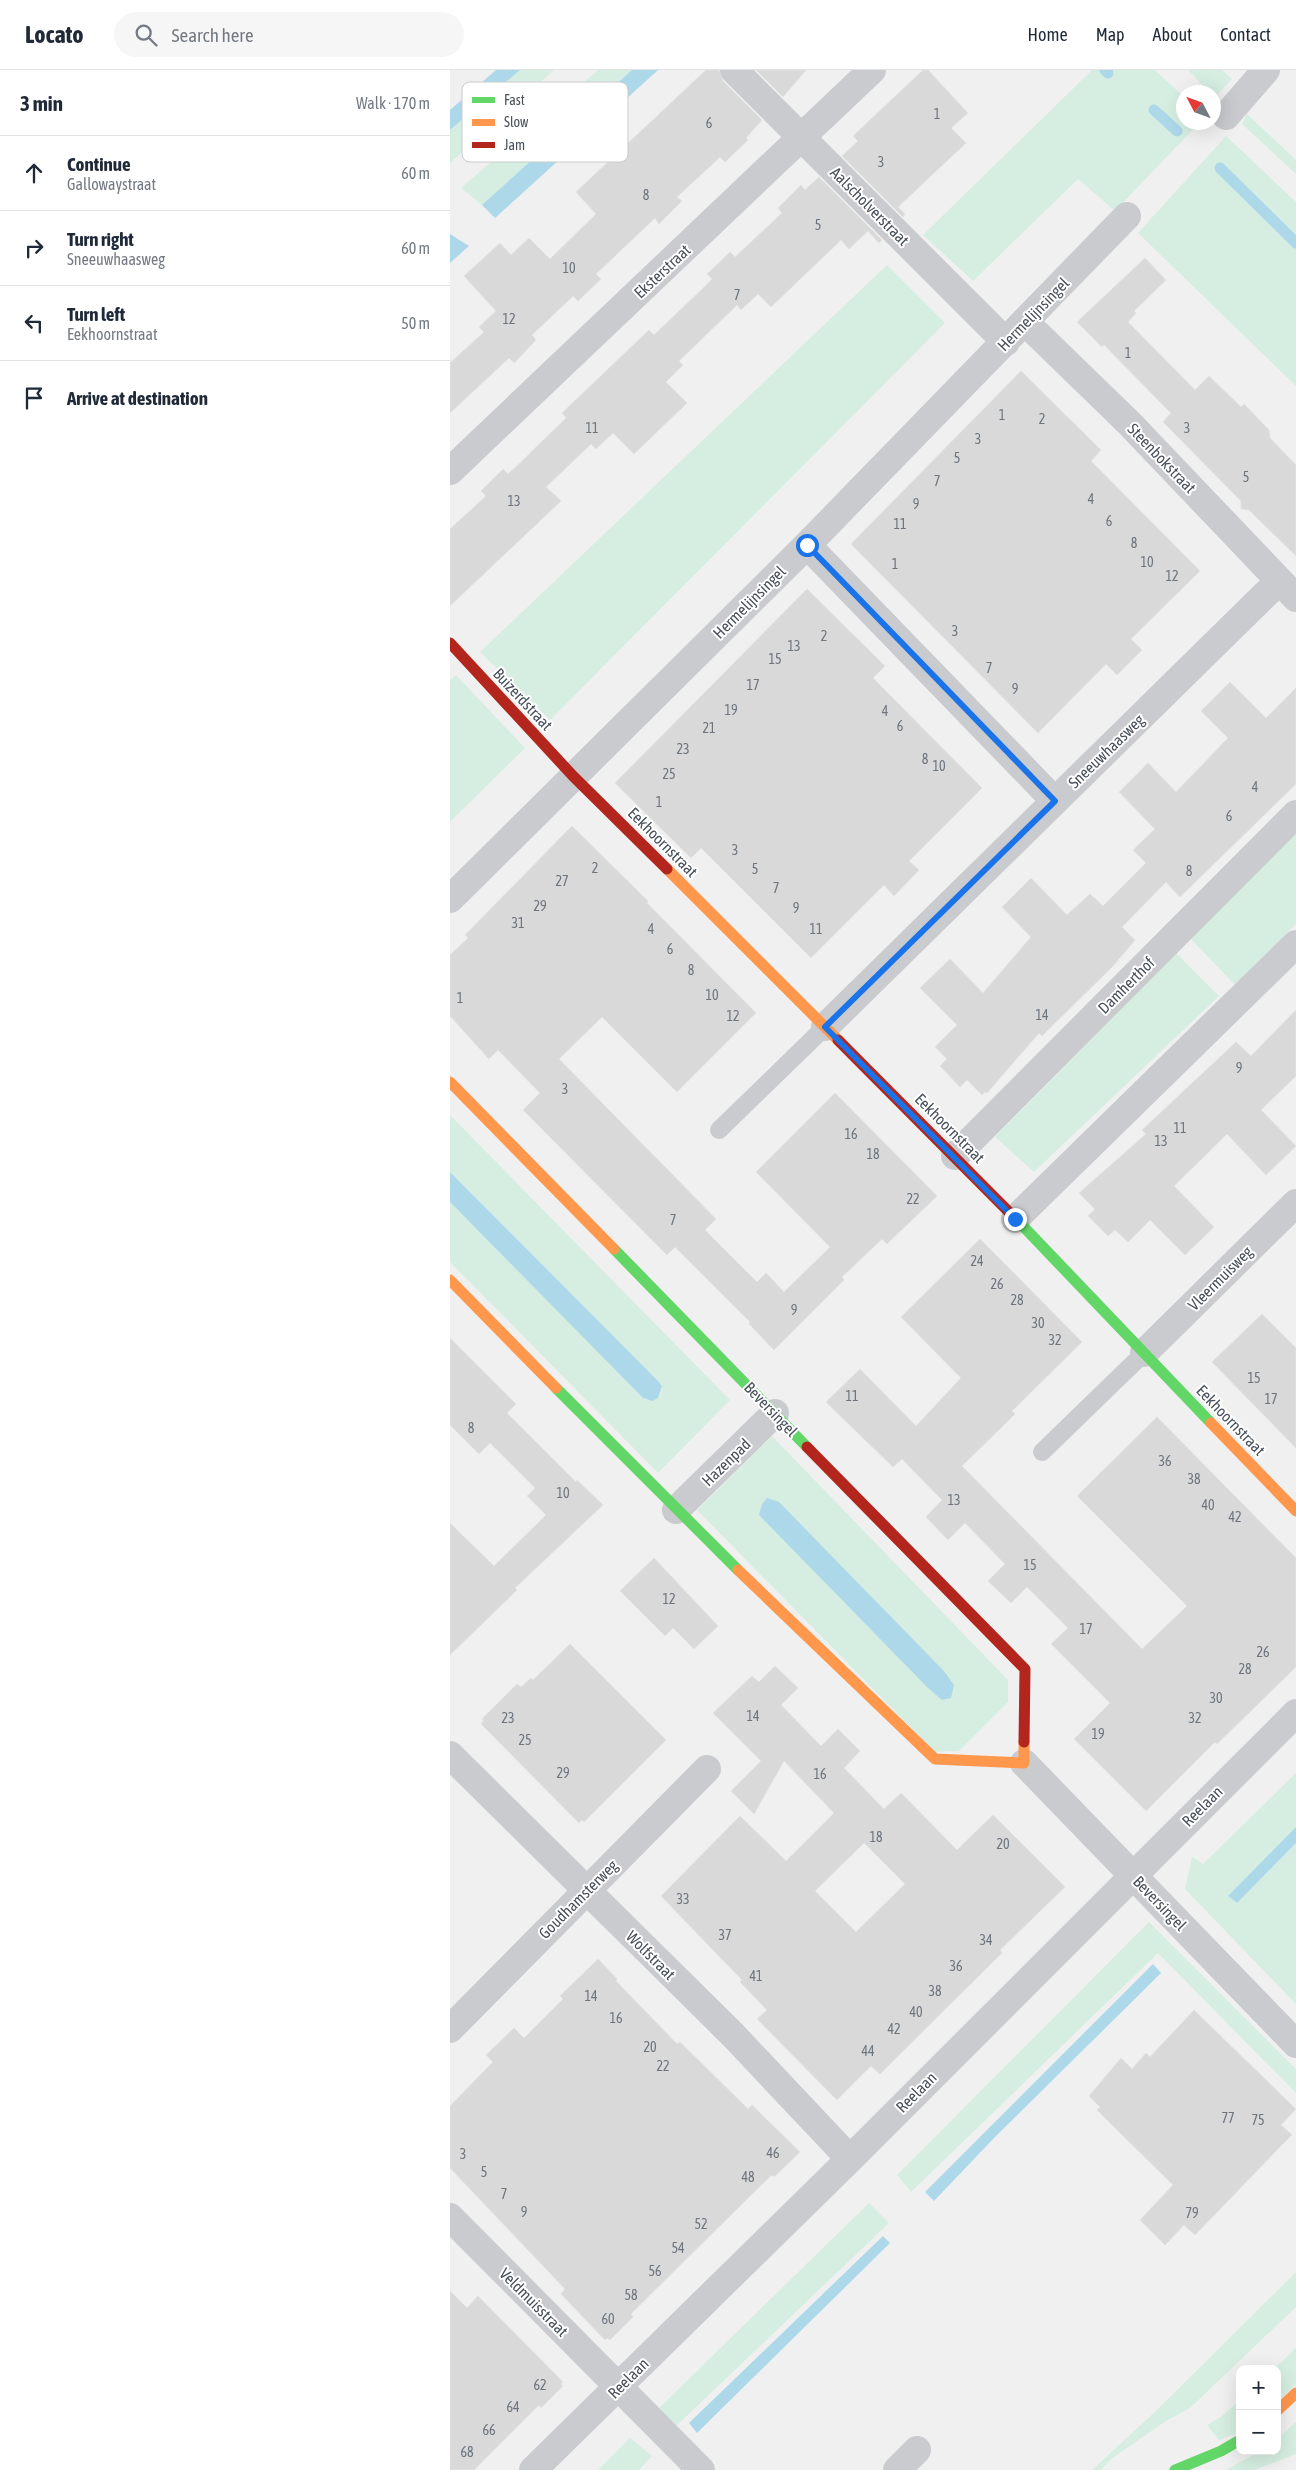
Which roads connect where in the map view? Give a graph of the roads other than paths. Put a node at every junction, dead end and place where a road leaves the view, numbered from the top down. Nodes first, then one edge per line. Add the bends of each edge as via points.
1 (734, 70) edge
2 (872, 70) edge
3 (1266, 70) edge
4 (1226, 116) dead end
5 (802, 138) junction
6 (1127, 216) dead end
7 (1025, 322) junction
8 (1006, 342) junction
9 (450, 470) edge
10 (807, 545) junction
11 (1288, 589) edge
12 (450, 643) edge
13 (573, 776) junction
14 (1055, 801) junction
15 (1296, 814) edge
16 (450, 899) edge
17 (1296, 944) edge
18 (825, 1027) junction
19 (450, 1082) edge
20 (718, 1130) dead end
21 (955, 1156) junction
22 (1296, 1203) edge
23 (1015, 1219) junction
24 (450, 1280) edge
25 (1144, 1353) junction
26 (775, 1413) junction
27 (1042, 1452) dead end
28 (676, 1510) junction
29 (1296, 1510) edge
30 (1296, 1713) edge
31 (450, 1755) edge
32 (1024, 1763) junction
33 (707, 1769) dead end
34 (1133, 1875) junction
35 (586, 1891) junction
36 (450, 2029) edge
37 (1296, 2044) edge
38 (850, 2159) junction
39 (450, 2216) edge
40 (618, 2388) junction
41 (1296, 2394) edge
42 (1278, 2410) edge
43 (1236, 2442) edge
44 (917, 2450) dead end
45 (533, 2470) edge
46 (701, 2470) edge
47 (897, 2470) edge
48 (1175, 2470) edge

1 - 5 street, Aalscholverstraat
2 - 5 street, Eksterstraat
3 - 4 street
5 - 8 street, Aalscholverstraat
5 - 9 street, Eksterstraat
6 - 7 street, Hermelijnsingel
7 - 8 street, Hermelijnsingel
7 - 11 street, Steenbokstraat via 1129,423
8 - 10 street, Hermelijnsingel
10 - 13 street, Hermelijnsingel
10 - 14 street
11 - 14 street, Sneeuwhaasweg
12 - 13 street, Buizerdstraat
13 - 16 street, Hermelijnsingel
13 - 18 street, Eekhoornstraat
14 - 18 street, Sneeuwhaasweg
15 - 21 street, Damherthof
17 - 23 street
18 - 20 lane
18 - 21 street, Eekhoornstraat
19 - 26 street, Beversingel
21 - 23 street, Eekhoornstraat
22 - 25 street, Vleermuisweg
23 - 25 street, Eekhoornstraat
24 - 28 street
25 - 27 lane
25 - 29 street, Eekhoornstraat
26 - 28 street, Hazenpad
26 - 32 street, Beversingel via 1026,1669
28 - 32 street via 935,1759
30 - 34 street, Reelaan
31 - 35 street, Wolfstraat
32 - 34 street, Beversingel
33 - 35 street, Goudhamsterweg
34 - 37 street, Beversingel
34 - 38 street, Reelaan
35 - 36 street, Goudhamsterweg
35 - 38 street, Wolfstraat via 733,2035
38 - 40 street, Reelaan
39 - 40 street, Veldmuisstraat
40 - 45 street, Reelaan
40 - 46 street, Veldmuisstraat
41 - 42 street
43 - 48 street
44 - 47 street

